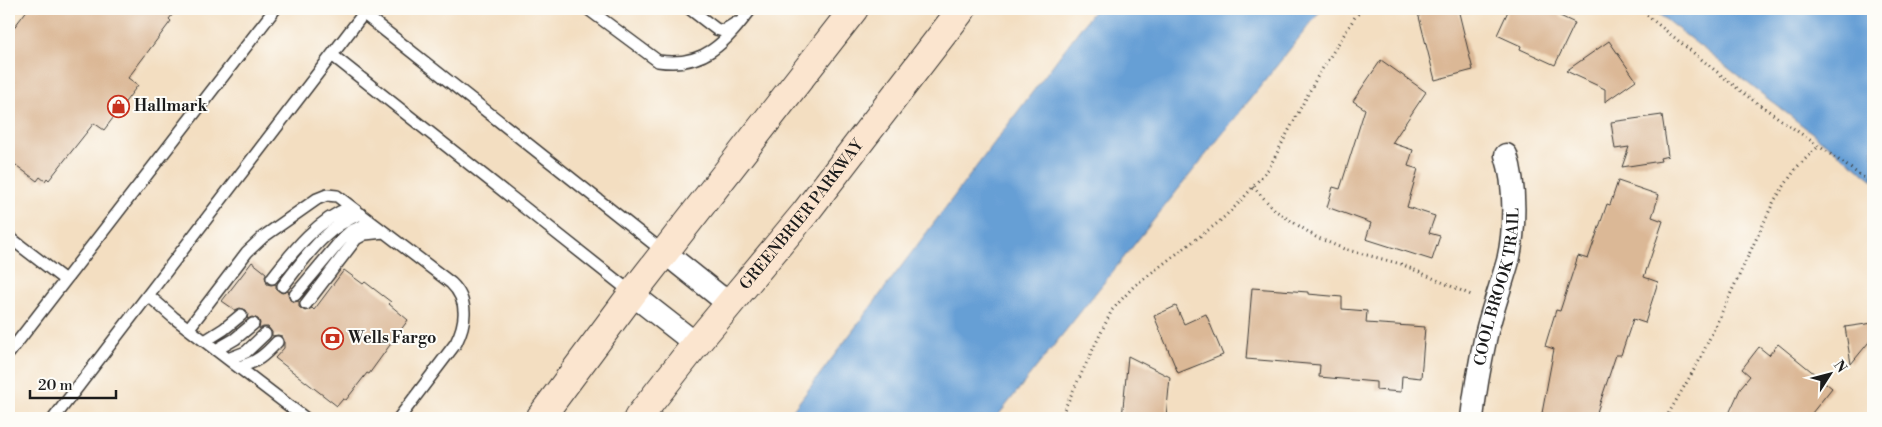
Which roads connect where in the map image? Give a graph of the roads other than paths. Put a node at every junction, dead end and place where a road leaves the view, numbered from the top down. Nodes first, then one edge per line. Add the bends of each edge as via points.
1 (273, 9) edge
2 (588, 9) edge
3 (690, 9) edge
4 (854, 9) edge
5 (962, 9) edge
6 (365, 11) edge
7 (747, 13) edge
8 (332, 55) junction
9 (1506, 155) dead end
10 (351, 207) junction
11 (361, 214) junction
12 (371, 222) junction
13 (384, 232) junction
14 (9, 237) edge
15 (664, 252) junction
16 (272, 278) dead end
17 (65, 280) junction
18 (283, 286) dead end
19 (632, 294) junction
20 (148, 295) junction
21 (295, 295) dead end
22 (306, 304) dead end
23 (729, 304) junction
24 (241, 315) dead end
25 (253, 324) dead end
26 (188, 328) junction
27 (265, 334) dead end
28 (205, 341) junction
29 (276, 342) dead end
30 (696, 344) junction
31 (216, 350) junction
32 (9, 353) edge
33 (228, 360) junction
34 (239, 368) junction
35 (54, 418) edge
36 (305, 418) edge
37 (399, 418) edge
38 (540, 418) edge
39 (638, 418) edge
40 (1472, 418) edge

1 - 17 lane
2 - 7 lane via 658,61 670,63 682,63 711,52 721,45
3 - 7 lane via 723,31
4 - 15 main road
5 - 23 main road, GREENBRIER PARKWAY via 805,213
6 - 8 lane
6 - 15 lane
8 - 19 lane
8 - 20 lane
9 - 40 street, COOL BROOK TRAIL via 1513,203 1511,242 1486,334
10 - 11 lane
10 - 16 lane via 320,225
10 - 26 lane via 338,196 327,195 263,237 247,252
11 - 12 lane
11 - 18 lane via 332,229
12 - 13 lane
12 - 21 lane via 351,230
13 - 22 lane via 365,234 356,239
13 - 37 lane via 459,291 465,316 456,344
14 - 17 lane
15 - 19 main road
15 - 23 street
17 - 32 lane
19 - 30 street
19 - 38 main road
20 - 26 lane
20 - 35 lane
23 - 30 main road, GREENBRIER PARKWAY
24 - 28 lane
25 - 31 lane via 235,340
26 - 28 lane
27 - 33 lane via 246,352
28 - 31 lane
29 - 34 lane via 265,355
30 - 39 main road, GREENBRIER PARKWAY
31 - 33 lane
33 - 34 lane
34 - 36 lane

